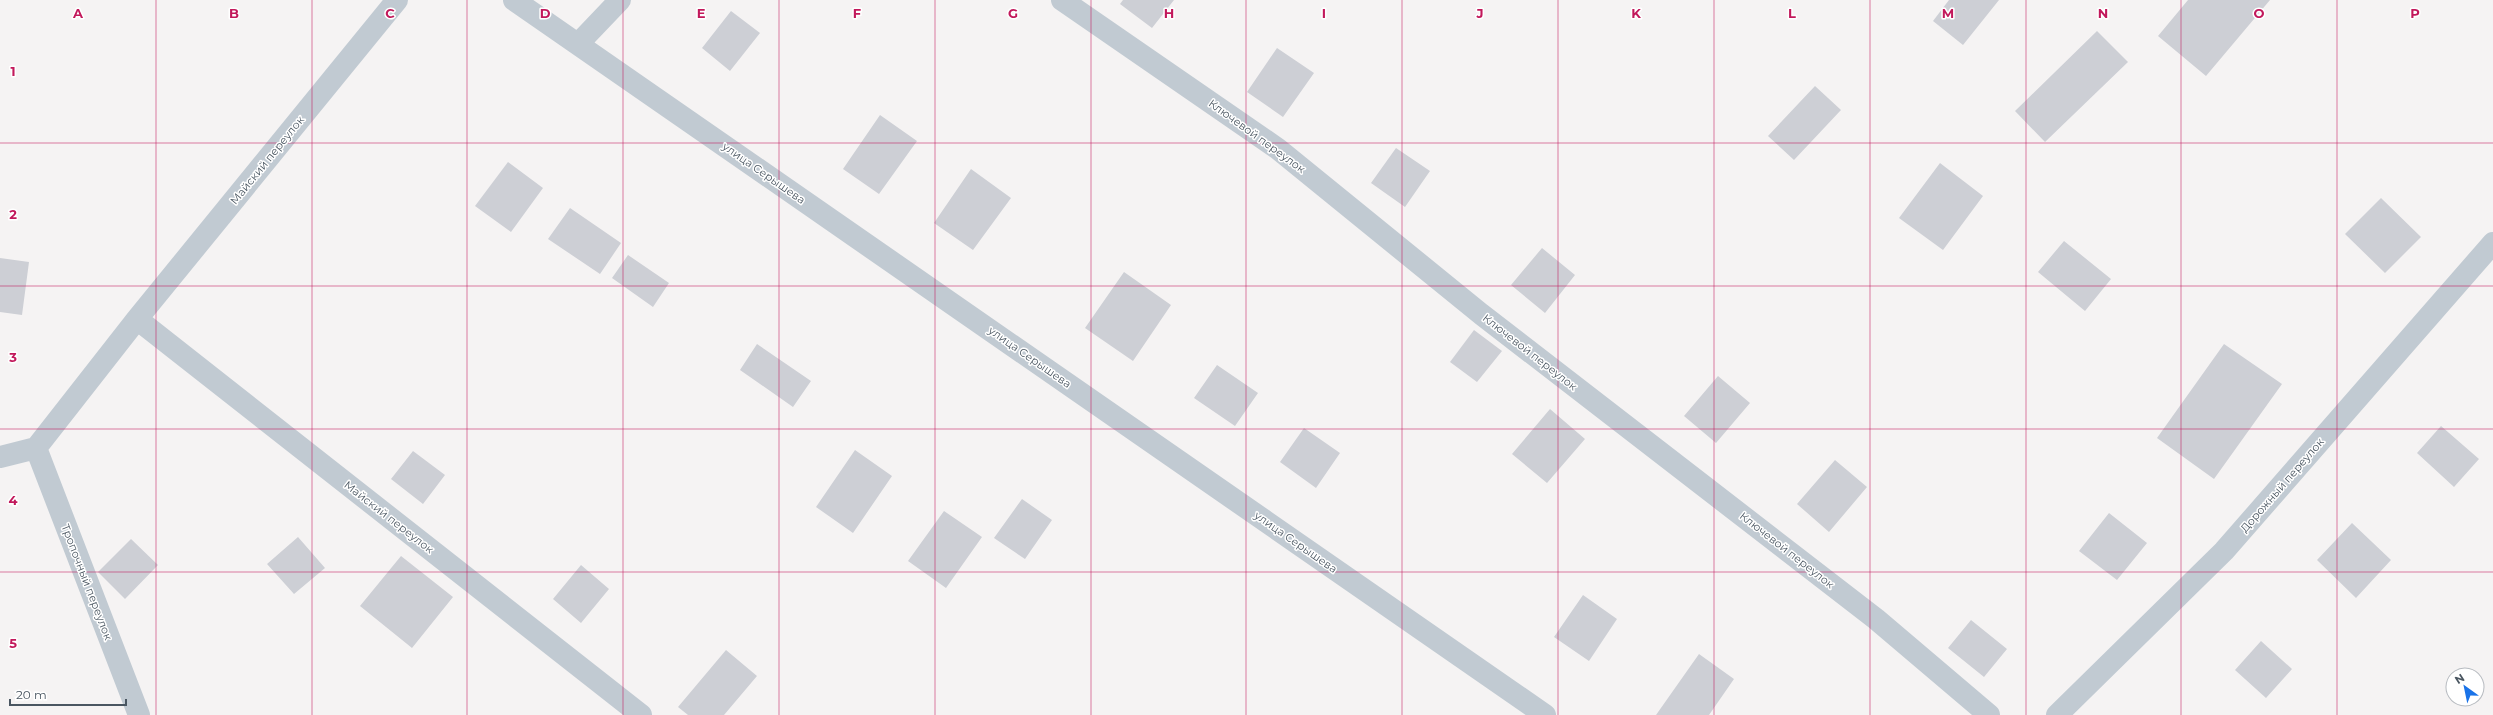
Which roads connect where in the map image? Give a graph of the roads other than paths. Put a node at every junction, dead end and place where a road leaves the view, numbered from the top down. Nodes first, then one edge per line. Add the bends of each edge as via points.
1 (397, 0) edge
2 (514, 0) edge
3 (620, 0) edge
4 (1062, 0) edge
5 (578, 44) junction
6 (2493, 243) edge
7 (137, 319) junction
8 (36, 448) junction
9 (0, 457) edge
10 (139, 715) edge
11 (641, 715) edge
12 (1545, 715) edge
13 (1989, 715) edge
14 (2057, 715) edge

1 - 7 street, Майский переулок
2 - 5 street, улица Серышева
3 - 5 street
4 - 13 street, Ключевой переулок via 1278,148 1481,314 1876,619
5 - 12 street, улица Серышева
6 - 14 street, Дорожный переулок via 2224,551
7 - 8 street, Майский переулок
7 - 11 street, Майский переулок
8 - 9 street
8 - 10 street, Тропочный переулок

